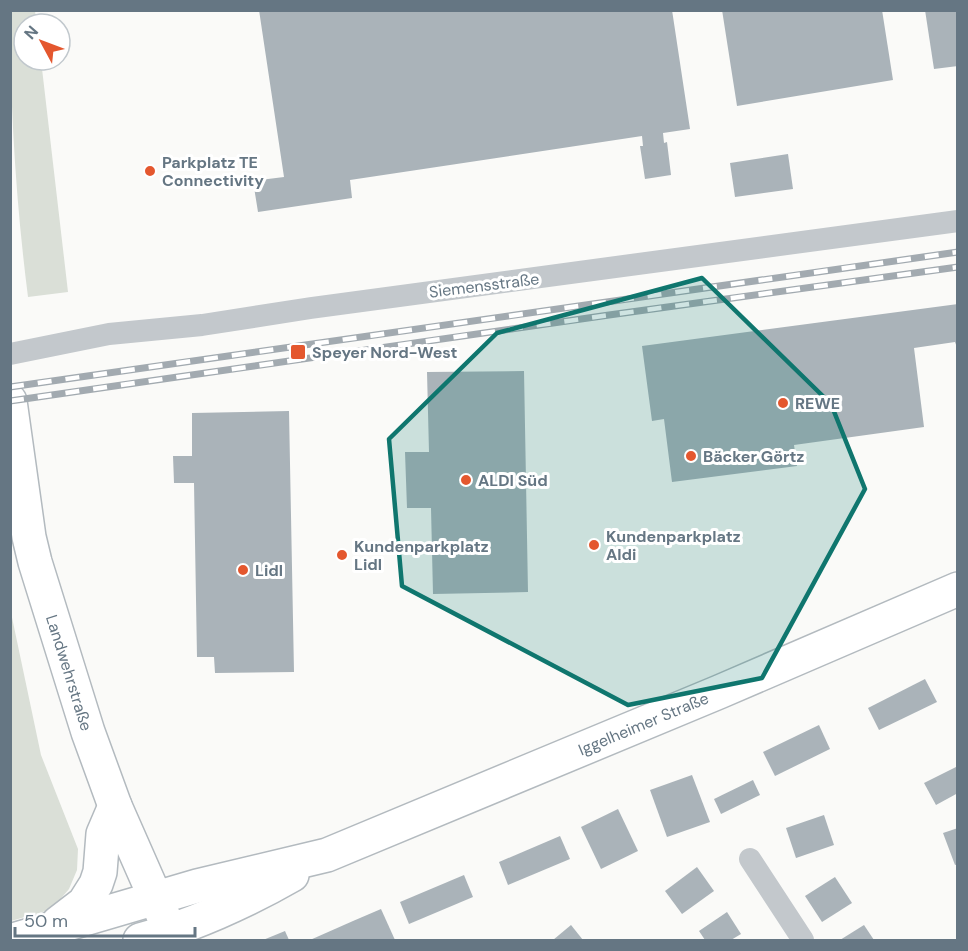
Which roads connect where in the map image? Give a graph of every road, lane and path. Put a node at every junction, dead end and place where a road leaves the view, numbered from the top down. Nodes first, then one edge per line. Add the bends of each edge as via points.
1 (957, 222) edge
2 (10, 354) edge
3 (10, 401) edge
4 (957, 589) edge
5 (115, 806) junction
6 (327, 855) junction
7 (750, 859) dead end
8 (155, 898) junction
9 (50, 931) junction
10 (161, 938) edge
11 (13, 940) edge
12 (804, 940) edge

1 - 2 street, Siemensstraße via 202,325 109,334
3 - 5 main road, Landwehrstraße via 35,562
4 - 6 main road, Iggelheimer Straße
5 - 8 main road, Landwehrstraße
5 - 9 main road via 103,834 96,884 84,903
6 - 8 main road, Iggelheimer Straße
6 - 10 main road, Iggelheimer Straße via 264,891
7 - 12 street
8 - 9 main road, Iggelheimer Straße
8 - 10 main road, Landwehrstraße
9 - 11 main road, Iggelheimer Straße

